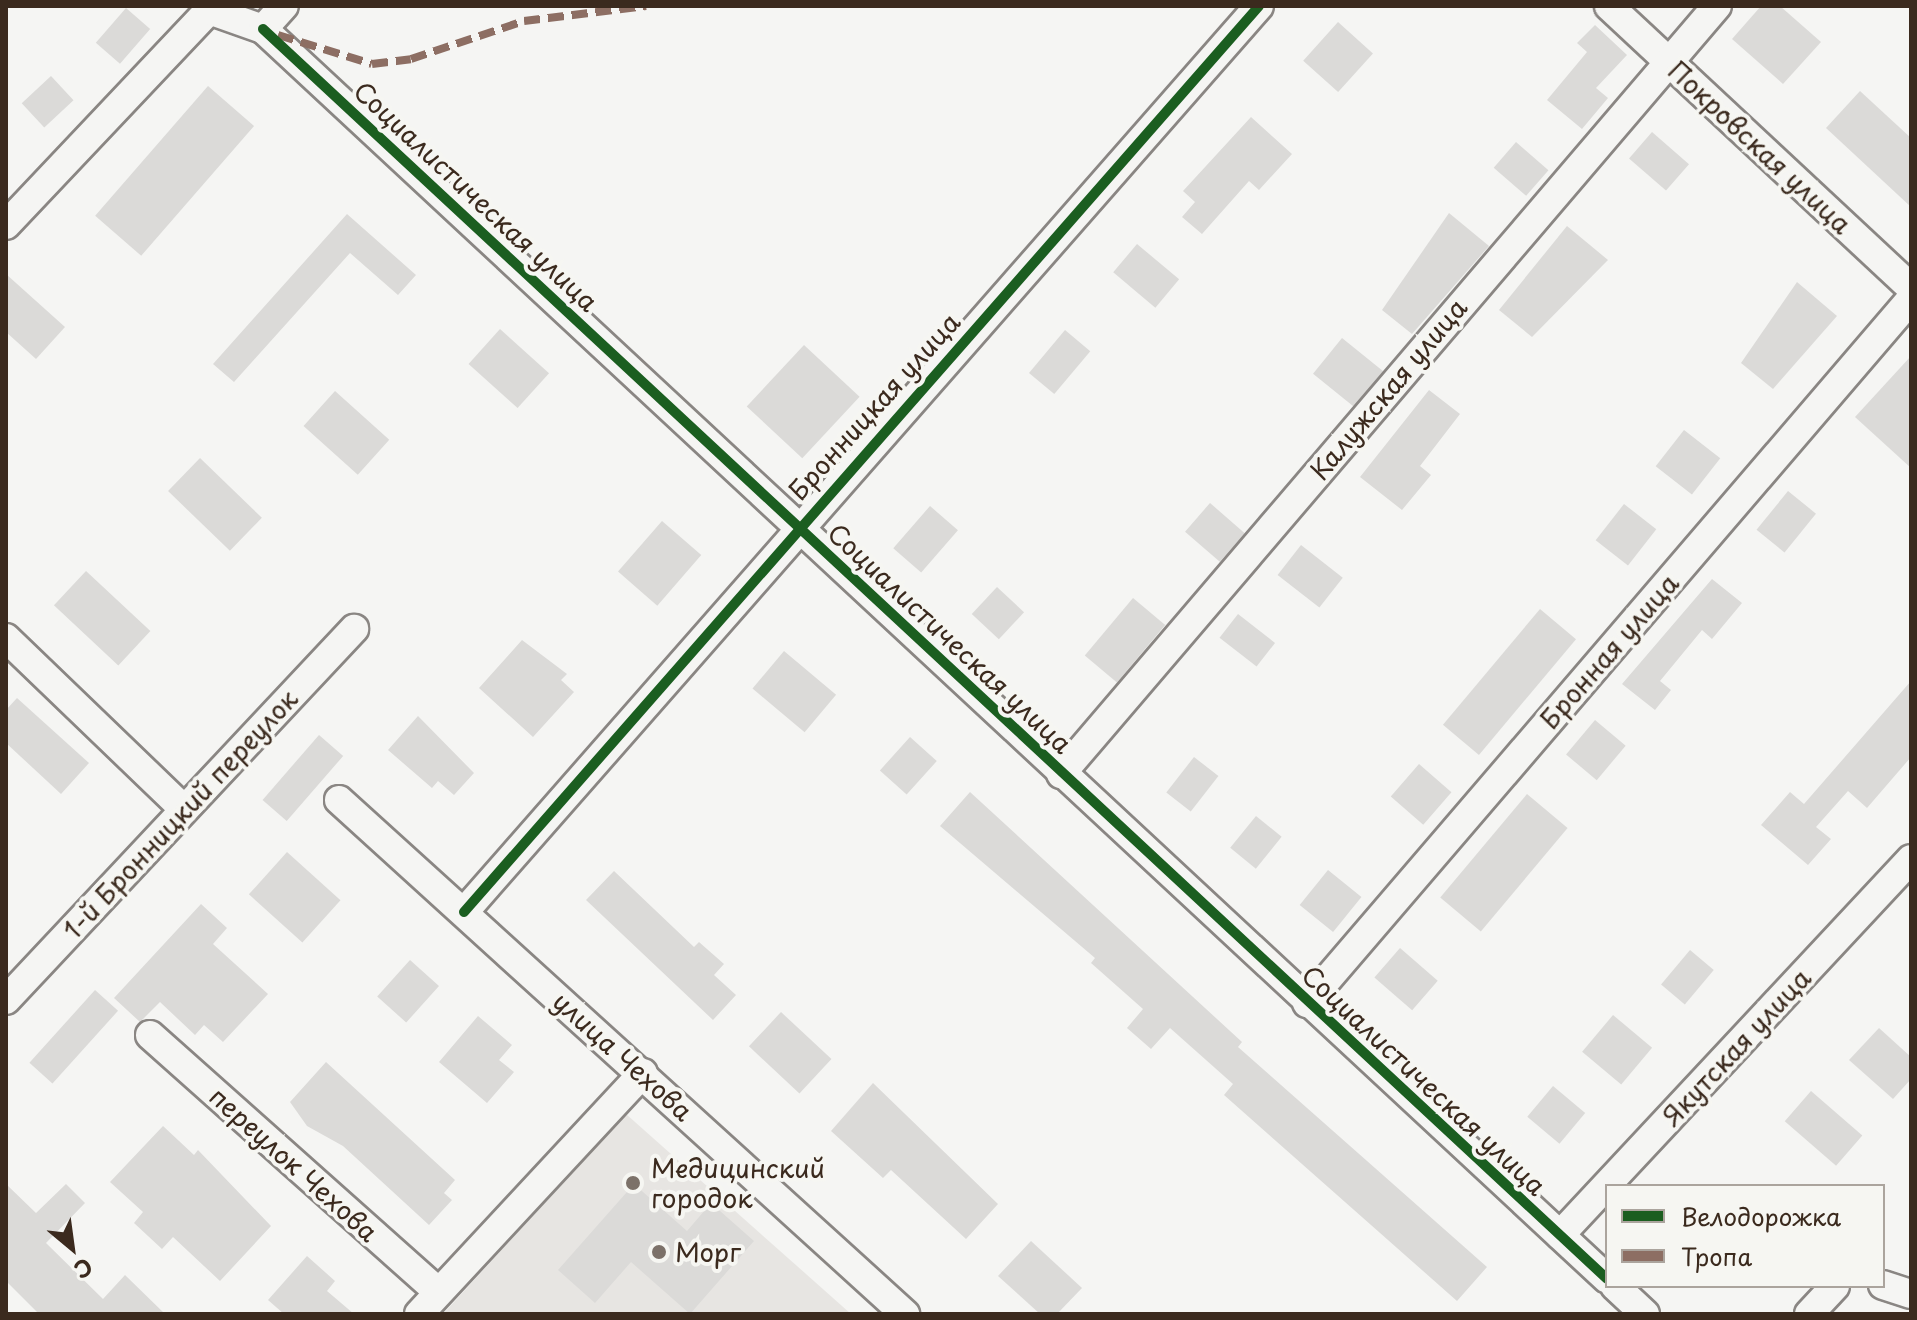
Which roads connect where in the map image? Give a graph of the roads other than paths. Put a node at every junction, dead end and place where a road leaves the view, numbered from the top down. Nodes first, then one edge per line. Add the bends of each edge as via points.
1 (284, 6) edge
2 (1259, 6) edge
3 (1609, 6) edge
4 (1717, 6) edge
5 (207, 8) edge
6 (263, 29) junction
7 (1668, 61) junction
8 (6, 225) edge
9 (1911, 288) edge
10 (1911, 299) edge
11 (797, 524) junction
12 (354, 629) dead end
13 (6, 638) edge
14 (1061, 774) junction
15 (339, 800) dead end
16 (184, 809) junction
17 (1911, 859) edge
18 (464, 912) junction
19 (6, 1000) edge
20 (1307, 1003) junction
21 (150, 1035) dead end
22 (643, 1073) junction
23 (1608, 1184) edge
24 (1605, 1187) edge
25 (1560, 1235) junction
26 (1605, 1277) edge
27 (1885, 1286) edge
28 (1617, 1288) edge
29 (1833, 1288) edge
30 (438, 1292) junction
31 (1911, 1294) edge
32 (419, 1314) edge
33 (905, 1314) edge
34 (1645, 1314) edge
35 (1809, 1314) edge

1 - 6 street
2 - 11 street, Бронницкая улица
3 - 7 street, Покровская улица
4 - 7 street, Калужская улица
5 - 6 street
5 - 8 street
6 - 11 street, Социалистическая улица
7 - 9 street, Покровская улица
7 - 14 street, Калужская улица
10 - 20 street, Бронная улица
11 - 14 street, Социалистическая улица
11 - 18 street, Бронницкая улица
12 - 16 street, 1-й Бронницкий переулок
13 - 16 street
14 - 20 street, Социалистическая улица
15 - 18 street, улица Чехова
16 - 19 street, 1-й Бронницкий переулок
17 - 23 street, Якутская улица
18 - 22 street, улица Чехова
20 - 25 street, Социалистическая улица
21 - 30 street, переулок Чехова
22 - 30 street
22 - 33 street, улица Чехова
24 - 25 street, Якутская улица
25 - 26 street, Социалистическая улица
27 - 31 street
28 - 34 street
29 - 35 street
30 - 32 street

